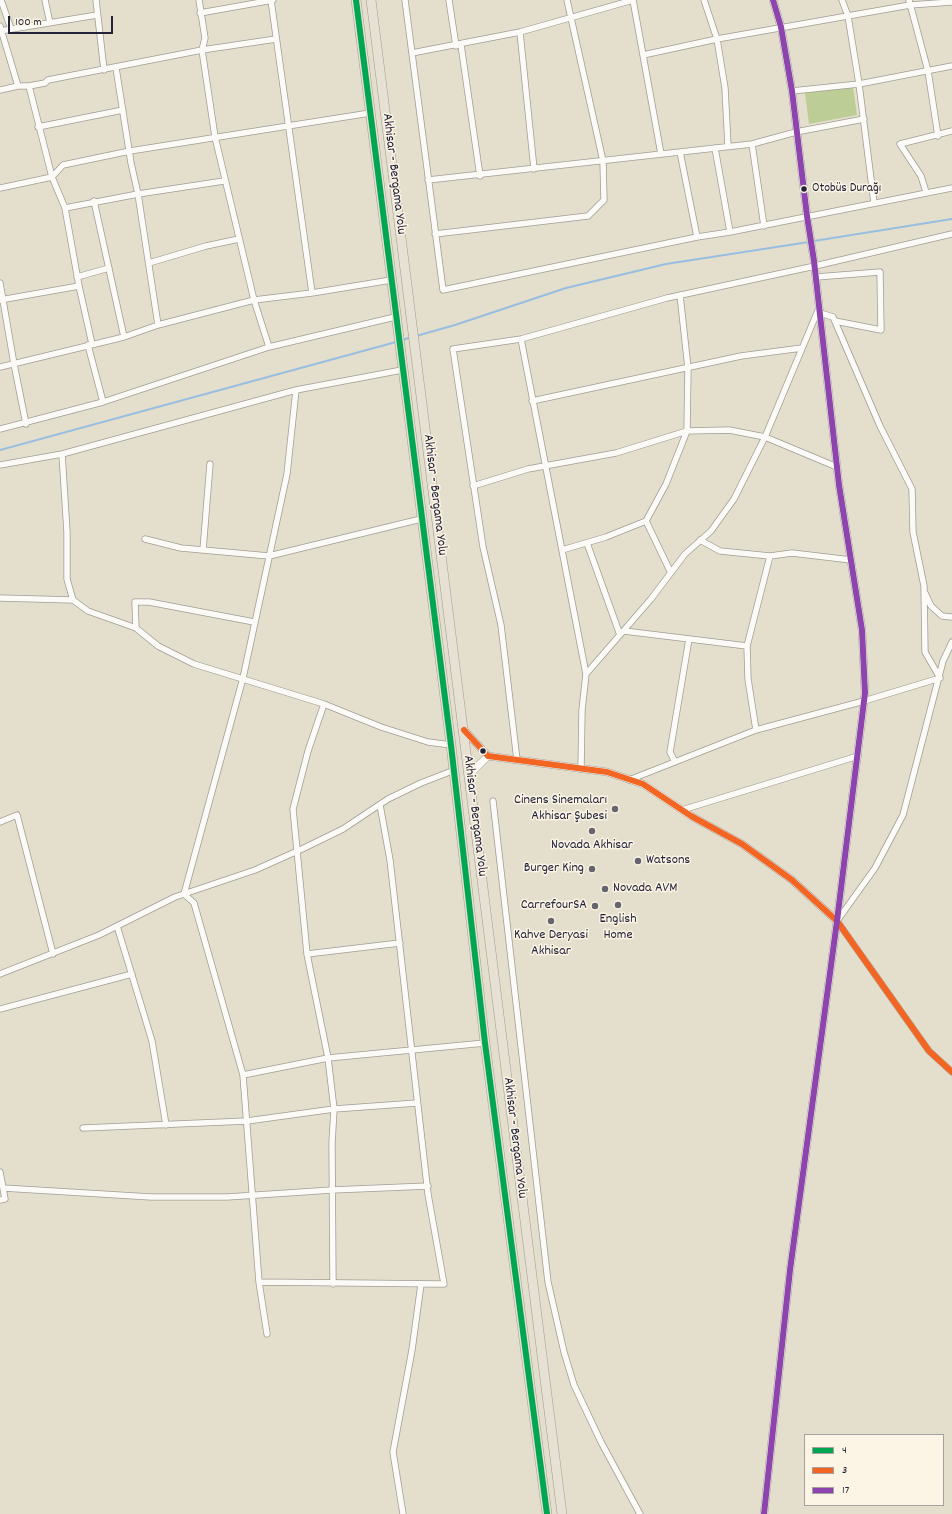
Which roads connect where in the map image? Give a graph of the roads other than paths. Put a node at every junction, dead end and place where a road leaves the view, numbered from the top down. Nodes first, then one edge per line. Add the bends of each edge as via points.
1 (1, 0) edge
2 (45, 0) edge
3 (96, 0) edge
4 (199, 0) edge
5 (272, 0) edge
6 (356, 0) edge
7 (371, 0) edge
8 (405, 0) edge
9 (449, 0) edge
10 (567, 0) edge
11 (633, 0) edge
12 (704, 0) edge
13 (773, 0) edge
14 (842, 0) edge
15 (952, 2) edge
16 (910, 3) edge
17 (200, 12) junction
18 (97, 15) junction
19 (848, 16) junction
20 (570, 18) junction
21 (50, 23) junction
22 (781, 28) junction
23 (0, 29) edge
24 (11, 29) junction
25 (520, 32) junction
26 (276, 39) junction
27 (717, 39) junction
28 (459, 45) junction
29 (202, 50) junction
30 (412, 53) junction
31 (644, 55) junction
32 (952, 66) edge
33 (116, 68) junction
34 (104, 70) junction
35 (928, 71) junction
36 (859, 84) junction
37 (18, 86) junction
38 (29, 86) junction
39 (0, 90) edge
40 (792, 91) junction
41 (123, 110) junction
42 (370, 113) junction
43 (864, 119) junction
44 (289, 125) junction
45 (38, 127) junction
46 (952, 131) edge
47 (796, 132) junction
48 (938, 136) junction
49 (215, 137) junction
50 (752, 144) junction
51 (728, 146) junction
52 (715, 148) junction
53 (130, 151) junction
54 (680, 152) junction
55 (661, 154) junction
56 (603, 161) junction
57 (534, 169) junction
58 (480, 176) junction
59 (52, 177) junction
60 (428, 180) junction
61 (224, 181) junction
62 (0, 188) edge
63 (952, 188) edge
64 (926, 192) junction
65 (138, 194) junction
66 (94, 201) junction
67 (874, 203) junction
68 (65, 208) junction
69 (807, 216) junction
70 (764, 226) junction
71 (730, 232) junction
72 (436, 234) junction
73 (952, 234) edge
74 (697, 237) junction
75 (239, 239) junction
76 (150, 263) junction
77 (815, 264) junction
78 (109, 268) junction
79 (77, 277) junction
80 (816, 277) junction
81 (391, 280) junction
82 (0, 283) edge
83 (78, 286) junction
84 (312, 294) junction
85 (680, 295) junction
86 (1, 300) edge
87 (254, 300) junction
88 (820, 310) junction
89 (395, 317) junction
90 (835, 321) junction
91 (158, 325) junction
92 (124, 337) junction
93 (521, 339) junction
94 (90, 344) junction
95 (269, 347) junction
96 (802, 348) junction
97 (14, 364) junction
98 (0, 367) edge
99 (688, 368) junction
100 (402, 370) junction
101 (296, 390) junction
102 (532, 401) junction
103 (103, 402) junction
104 (26, 424) junction
105 (0, 429) edge
106 (687, 431) junction
107 (765, 437) junction
108 (62, 454) junction
109 (210, 464) dead end
110 (0, 465) edge
111 (547, 466) junction
112 (837, 466) junction
113 (473, 486) junction
114 (421, 519) junction
115 (646, 521) junction
116 (145, 539) dead end
117 (700, 540) junction
118 (587, 543) junction
119 (203, 550) junction
120 (562, 550) junction
121 (269, 556) junction
122 (770, 556) junction
123 (851, 560) junction
124 (671, 573) junction
125 (924, 590) junction
126 (0, 598) edge
127 (73, 600) junction
128 (952, 617) edge
129 (254, 622) junction
130 (136, 628) junction
131 (622, 633) junction
132 (689, 639) junction
133 (952, 642) edge
134 (747, 646) junction
135 (586, 674) junction
136 (243, 678) junction
137 (940, 678) junction
138 (864, 701) junction
139 (324, 704) junction
140 (464, 730) junction
141 (756, 730) junction
142 (451, 745) junction
143 (488, 756) junction
144 (858, 756) junction
145 (516, 760) junction
146 (675, 762) junction
147 (581, 768) junction
148 (452, 771) junction
149 (469, 774) junction
150 (629, 780) junction
151 (493, 801) dead end
152 (380, 805) junction
153 (682, 810) junction
154 (0, 822) edge
155 (298, 851) junction
156 (184, 894) junction
157 (837, 921) junction
158 (117, 926) junction
159 (400, 943) junction
160 (53, 954) junction
161 (308, 954) junction
162 (0, 974) edge
163 (132, 974) junction
164 (0, 1009) edge
165 (485, 1043) junction
166 (411, 1051) junction
167 (328, 1058) junction
168 (952, 1072) edge
169 (243, 1074) junction
170 (417, 1103) junction
171 (334, 1109) junction
172 (247, 1121) junction
173 (166, 1125) junction
174 (83, 1128) dead end
175 (0, 1172) edge
176 (428, 1186) junction
177 (3, 1188) junction
178 (332, 1190) junction
179 (254, 1195) junction
180 (0, 1200) edge
181 (259, 1282) junction
182 (333, 1284) junction
183 (421, 1284) junction
184 (267, 1334) dead end
185 (403, 1514) edge
186 (547, 1514) edge
187 (562, 1514) edge
188 (640, 1514) edge
189 (764, 1514) edge

1 - 24 street
2 - 21 street
3 - 18 street
4 - 17 street
5 - 17 street
5 - 26 street
6 - 42 main road, Akhisar - Bergama Yolu
7 - 140 main road, Akhisar - Bergama Yolu
8 - 30 street
9 - 28 street
10 - 20 street
11 - 20 street
11 - 31 street
12 - 27 street
13 - 22 street
14 - 19 street
15 - 16 street
16 - 19 street
16 - 35 street
17 - 29 street via 205,38
18 - 21 street
18 - 34 street
19 - 22 street
19 - 36 street
20 - 25 street
20 - 56 street
21 - 24 street
22 - 27 street
22 - 40 street
23 - 24 street
23 - 37 street
25 - 28 street
25 - 57 street
26 - 29 street
26 - 44 street
27 - 31 street
27 - 51 street via 725,88
28 - 30 street
28 - 58 street
29 - 33 street
29 - 49 street
30 - 60 street
31 - 55 street
32 - 35 street
33 - 34 street
33 - 41 street
34 - 38 street
35 - 36 street
35 - 48 street
36 - 40 street
36 - 43 street
37 - 38 street
37 - 39 street
38 - 45 street
40 - 47 street
41 - 45 street
41 - 53 street
42 - 44 street
42 - 81 main road, Akhisar - Bergama Yolu
43 - 47 street
43 - 67 street
44 - 49 street
44 - 84 street
45 - 59 street
46 - 48 street
47 - 50 street
47 - 69 street
48 - 64 street via 900,144 921,176
49 - 53 street
49 - 61 street
50 - 51 street
50 - 70 street
51 - 52 street
52 - 54 street
52 - 71 street
53 - 59 street via 63,165
53 - 65 street
54 - 55 street
54 - 74 street
55 - 56 street
56 - 57 street
56 - 72 street via 604,200 588,216
57 - 58 street
58 - 60 street
59 - 62 street
59 - 68 street
60 - 72 street
61 - 65 street
61 - 75 street
63 - 64 street
64 - 67 street
65 - 66 street
65 - 76 street
66 - 68 street
66 - 78 street
67 - 69 street
68 - 79 street
69 - 70 street
69 - 77 street
70 - 71 street
71 - 74 street
72 - 74 street via 443,290
73 - 77 street
75 - 76 street
75 - 87 street
76 - 91 street
77 - 80 street
77 - 85 street
78 - 79 street
78 - 92 street
79 - 83 street
80 - 88 street
80 - 90 street via 880,272 881,330
81 - 84 street
81 - 89 main road, Akhisar - Bergama Yolu
82 - 86 street
83 - 86 street
83 - 94 street
84 - 87 street
85 - 93 street
85 - 99 street
86 - 97 street
87 - 91 street
87 - 95 street
88 - 90 street via 833,316
88 - 96 street
88 - 112 street
89 - 95 street
89 - 100 main road, Akhisar - Bergama Yolu
90 - 125 street via 880,426 912,489 913,532
91 - 92 street
92 - 94 street
93 - 102 street
93 - 113 street via 453,349
94 - 97 street
94 - 103 street
95 - 103 street
96 - 99 street via 741,356
96 - 107 street
97 - 98 street
97 - 104 street
99 - 102 street
99 - 106 street
100 - 101 street
100 - 114 main road, Akhisar - Bergama Yolu
101 - 108 street
101 - 121 street via 288,474
102 - 111 street
103 - 104 street
104 - 105 street
106 - 107 street via 729,430
106 - 111 street via 616,453
106 - 115 street via 666,484
107 - 112 street
107 - 117 street via 734,499 711,531
108 - 110 street
108 - 127 street via 67,579
109 - 119 street
111 - 113 street
111 - 120 street
112 - 123 street
113 - 145 street via 483,547 501,625
114 - 121 street
114 - 142 main road, Akhisar - Bergama Yolu
115 - 118 street
115 - 124 street
116 - 119 street via 181,548
117 - 122 street via 720,552
117 - 124 street via 684,554
118 - 120 street
118 - 131 street
119 - 121 street
120 - 135 street
121 - 129 street
122 - 123 street via 792,553
122 - 134 street
123 - 138 street via 862,630
124 - 131 street
125 - 128 street via 931,606 942,616
125 - 137 street via 925,652
126 - 127 street
127 - 130 street via 88,611
129 - 130 street via 149,602 135,602
129 - 136 street
130 - 136 street via 158,646 194,664
131 - 132 street
131 - 135 street
132 - 134 street
132 - 146 street via 670,752
133 - 137 street
134 - 141 street via 748,679
135 - 147 street via 582,710
136 - 139 street
136 - 156 street
137 - 138 street
137 - 157 street via 903,815 875,868
138 - 141 street
138 - 144 street
139 - 142 street via 381,727 428,742
139 - 155 street via 308,751 293,809
140 - 143 street
140 - 149 main road, Akhisar - Bergama Yolu
141 - 146 street
142 - 148 main road, Akhisar - Bergama Yolu
143 - 145 street
143 - 149 street
144 - 153 street
144 - 157 street
145 - 147 street
146 - 150 street
147 - 150 street via 606,772
148 - 152 street via 421,783
148 - 165 main road, Akhisar - Bergama Yolu
149 - 187 main road, Akhisar - Bergama Yolu
150 - 153 street via 643,784
151 - 188 street via 548,1282 574,1385
152 - 155 street via 343,829
152 - 159 street via 390,860
153 - 157 street via 742,844 786,875
154 - 160 street via 17,814
155 - 156 street via 255,870
155 - 161 street
156 - 158 street
156 - 169 street via 194,903
157 - 168 street via 929,1051
157 - 189 street via 790,1270
158 - 160 street
158 - 163 street
159 - 161 street
159 - 166 street
160 - 162 street
161 - 167 street
163 - 164 street
163 - 173 street via 152,1041
165 - 166 street
165 - 186 main road, Akhisar - Bergama Yolu
166 - 167 street
166 - 170 street
167 - 169 street
167 - 171 street
169 - 172 street
170 - 171 street
170 - 176 street
171 - 172 street
171 - 178 street
172 - 173 street
172 - 179 street
173 - 174 street
175 - 177 street
176 - 178 street
176 - 183 street via 444,1284
177 - 179 street via 151,1197
177 - 180 street via 5,1199
178 - 179 street
178 - 182 street
179 - 181 street
181 - 182 street
181 - 184 street
182 - 183 street
183 - 185 street via 393,1452

